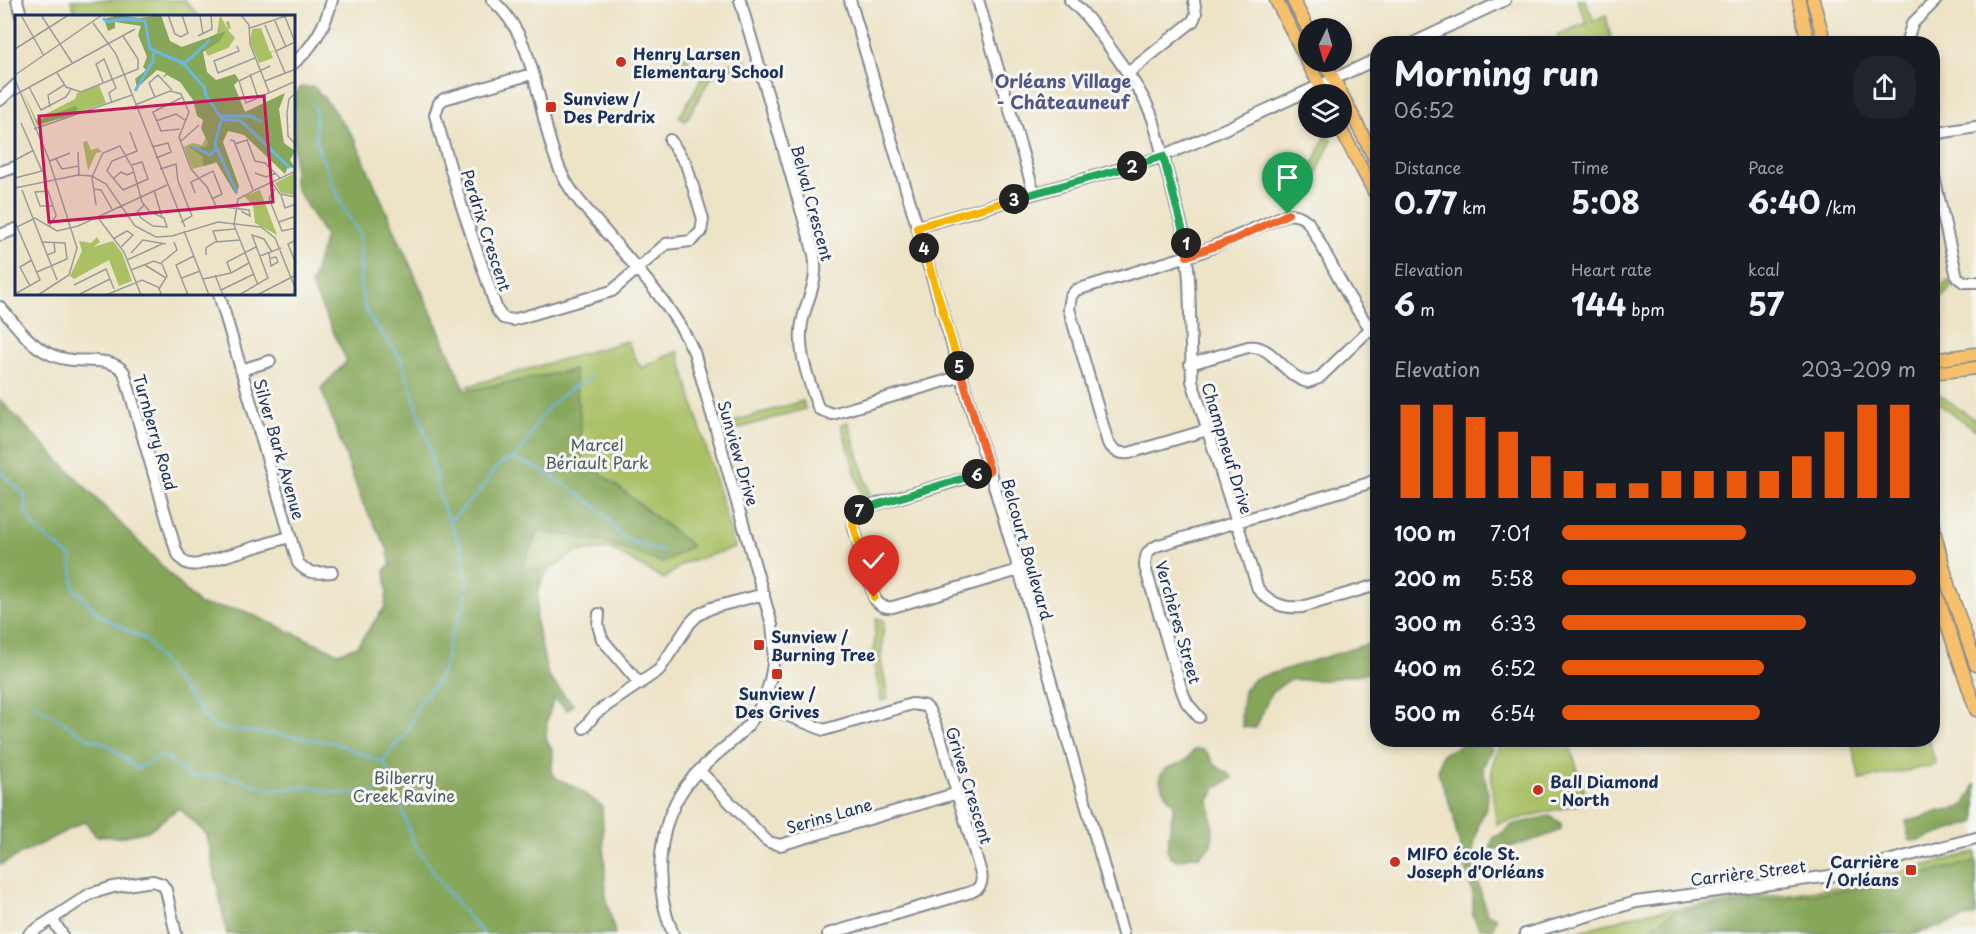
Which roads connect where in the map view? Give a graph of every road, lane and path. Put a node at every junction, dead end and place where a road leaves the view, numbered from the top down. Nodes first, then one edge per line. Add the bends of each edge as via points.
1 (17, 0) edge
2 (332, 0) edge
3 (492, 0) edge
4 (740, 0) edge
5 (850, 0) edge
6 (978, 0) edge
7 (1070, 0) edge
8 (1194, 0) edge
9 (1276, 0) edge
10 (1293, 0) edge
11 (1505, 0) edge
12 (1799, 0) edge
13 (1813, 0) edge
14 (1936, 0) edge
15 (21, 15) edge
16 (1302, 18) edge
17 (1428, 36) edge
18 (1806, 36) edge
19 (1823, 36) edge
20 (1908, 36) edge
21 (296, 61) edge
22 (1370, 62) edge
23 (1330, 72) edge
24 (1128, 73) junction
25 (532, 74) junction
26 (1334, 79) junction
27 (1319, 84) edge
28 (1329, 84) edge
29 (15, 86) edge
30 (0, 100) edge
31 (1298, 100) edge
32 (1976, 127) edge
33 (1940, 133) edge
34 (1345, 138) edge
35 (670, 140) dead end
36 (1370, 149) edge
37 (1163, 156) junction
38 (15, 167) edge
39 (0, 172) edge
40 (1370, 184) edge
41 (1034, 193) junction
42 (1940, 203) edge
43 (917, 227) junction
44 (15, 229) edge
45 (0, 235) edge
46 (1187, 256) junction
47 (637, 270) junction
48 (1976, 282) edge
49 (220, 296) edge
50 (0, 307) edge
51 (1370, 327) edge
52 (1370, 336) edge
53 (1976, 354) edge
54 (270, 361) dead end
55 (1190, 364) junction
56 (1940, 365) edge
57 (1940, 366) edge
58 (1976, 368) edge
59 (242, 370) junction
60 (962, 376) junction
61 (1206, 430) junction
62 (990, 471) junction
63 (1370, 482) edge
64 (1235, 522) junction
65 (289, 537) junction
66 (1940, 554) edge
67 (226, 556) joint
68 (1019, 570) junction
69 (332, 572) dead end
70 (1370, 587) edge
71 (764, 594) junction
72 (1940, 604) edge
73 (599, 614) dead end
74 (1976, 665) edge
75 (640, 684) junction
76 (761, 705) junction
77 (1976, 710) edge
78 (1199, 717) dead end
79 (584, 728) dead end
80 (700, 771) junction
81 (958, 793) junction
82 (1976, 838) edge
83 (52, 919) junction
84 (29, 934) edge
85 (62, 934) edge
86 (176, 934) edge
87 (674, 934) edge
88 (828, 934) edge
89 (1123, 934) edge
90 (1524, 934) edge

1 - 15 street
2 - 21 street via 320,30
3 - 25 street, Sunview Drive via 502,8 517,33
4 - 60 street, Belval Crescent via 814,254 816,278 802,323 801,343 819,410 832,414
5 - 43 street, Belcourt Boulevard
6 - 41 street
7 - 24 street, Champneuf Drive via 1091,21
8 - 24 street via 1193,21
9 - 27 main road
10 - 16 main road
11 - 17 street
12 - 18 main road
13 - 19 main road
14 - 20 street via 1912,24
22 - 26 street
23 - 26 main road
24 - 37 street, Champneuf Drive via 1147,102
25 - 47 street, Sunview Drive via 564,178
25 - 47 street, Perdrix Crescent via 444,99 435,115 499,315 513,320 606,294
26 - 28 street
26 - 36 main road
29 - 30 street
31 - 37 street
32 - 33 street
34 - 40 main road
35 - 47 street via 686,164 703,226 690,240 666,244
37 - 41 street
37 - 46 street, Champneuf Drive
38 - 39 street
41 - 43 street
42 - 48 street via 1957,277 1964,282
43 - 60 street, Belcourt Boulevard
44 - 45 street
46 - 51 street via 1288,214 1303,217
46 - 55 street, Champneuf Drive
46 - 61 street via 1076,290 1069,309 1112,448 1130,453
47 - 71 street, Sunview Drive via 673,314 694,352
49 - 59 street, Silver Bark Avenue
50 - 67 street, Turnberry Road via 44,351 66,359 112,363 121,368 179,557 194,565
52 - 55 street via 1319,378 1308,382 1293,377 1269,353 1257,347
53 - 56 main road
54 - 59 street, Silver Bark Avenue
55 - 61 street, Champneuf Drive
57 - 58 main road
59 - 65 street, Silver Bark Avenue
60 - 62 street, Belcourt Boulevard
61 - 64 street, Champneuf Drive
62 - 68 street, Belcourt Boulevard
62 - 68 street via 856,513 853,524 874,597 877,603 892,607
63 - 64 street, Verchères Street
64 - 70 street, Champneuf Drive via 1258,589 1272,602 1302,607
64 - 78 street, Verchères Street via 1151,548 1145,557 1182,691
65 - 67 street, Silver Bark Avenue
65 - 69 street, Silver Bark Avenue via 298,563 305,570
66 - 74 main road
68 - 89 street, Belcourt Boulevard
71 - 75 street via 698,615 660,670
71 - 76 street, Sunview Drive via 774,656
72 - 77 main road
73 - 75 street via 602,639
75 - 79 street via 596,713
76 - 80 street, Sunview Drive via 742,731
76 - 81 street, Grives Crescent via 824,729 912,704 925,706 940,736
80 - 81 street, Serins Lane via 765,838 780,845
80 - 87 street, Sunview Drive via 674,806 661,853 660,882
81 - 88 street, Grives Crescent via 981,873 977,890
82 - 90 street, Carrière Street via 1830,876 1636,902
83 - 84 street
83 - 85 street
83 - 86 street via 90,894 153,880 166,890

